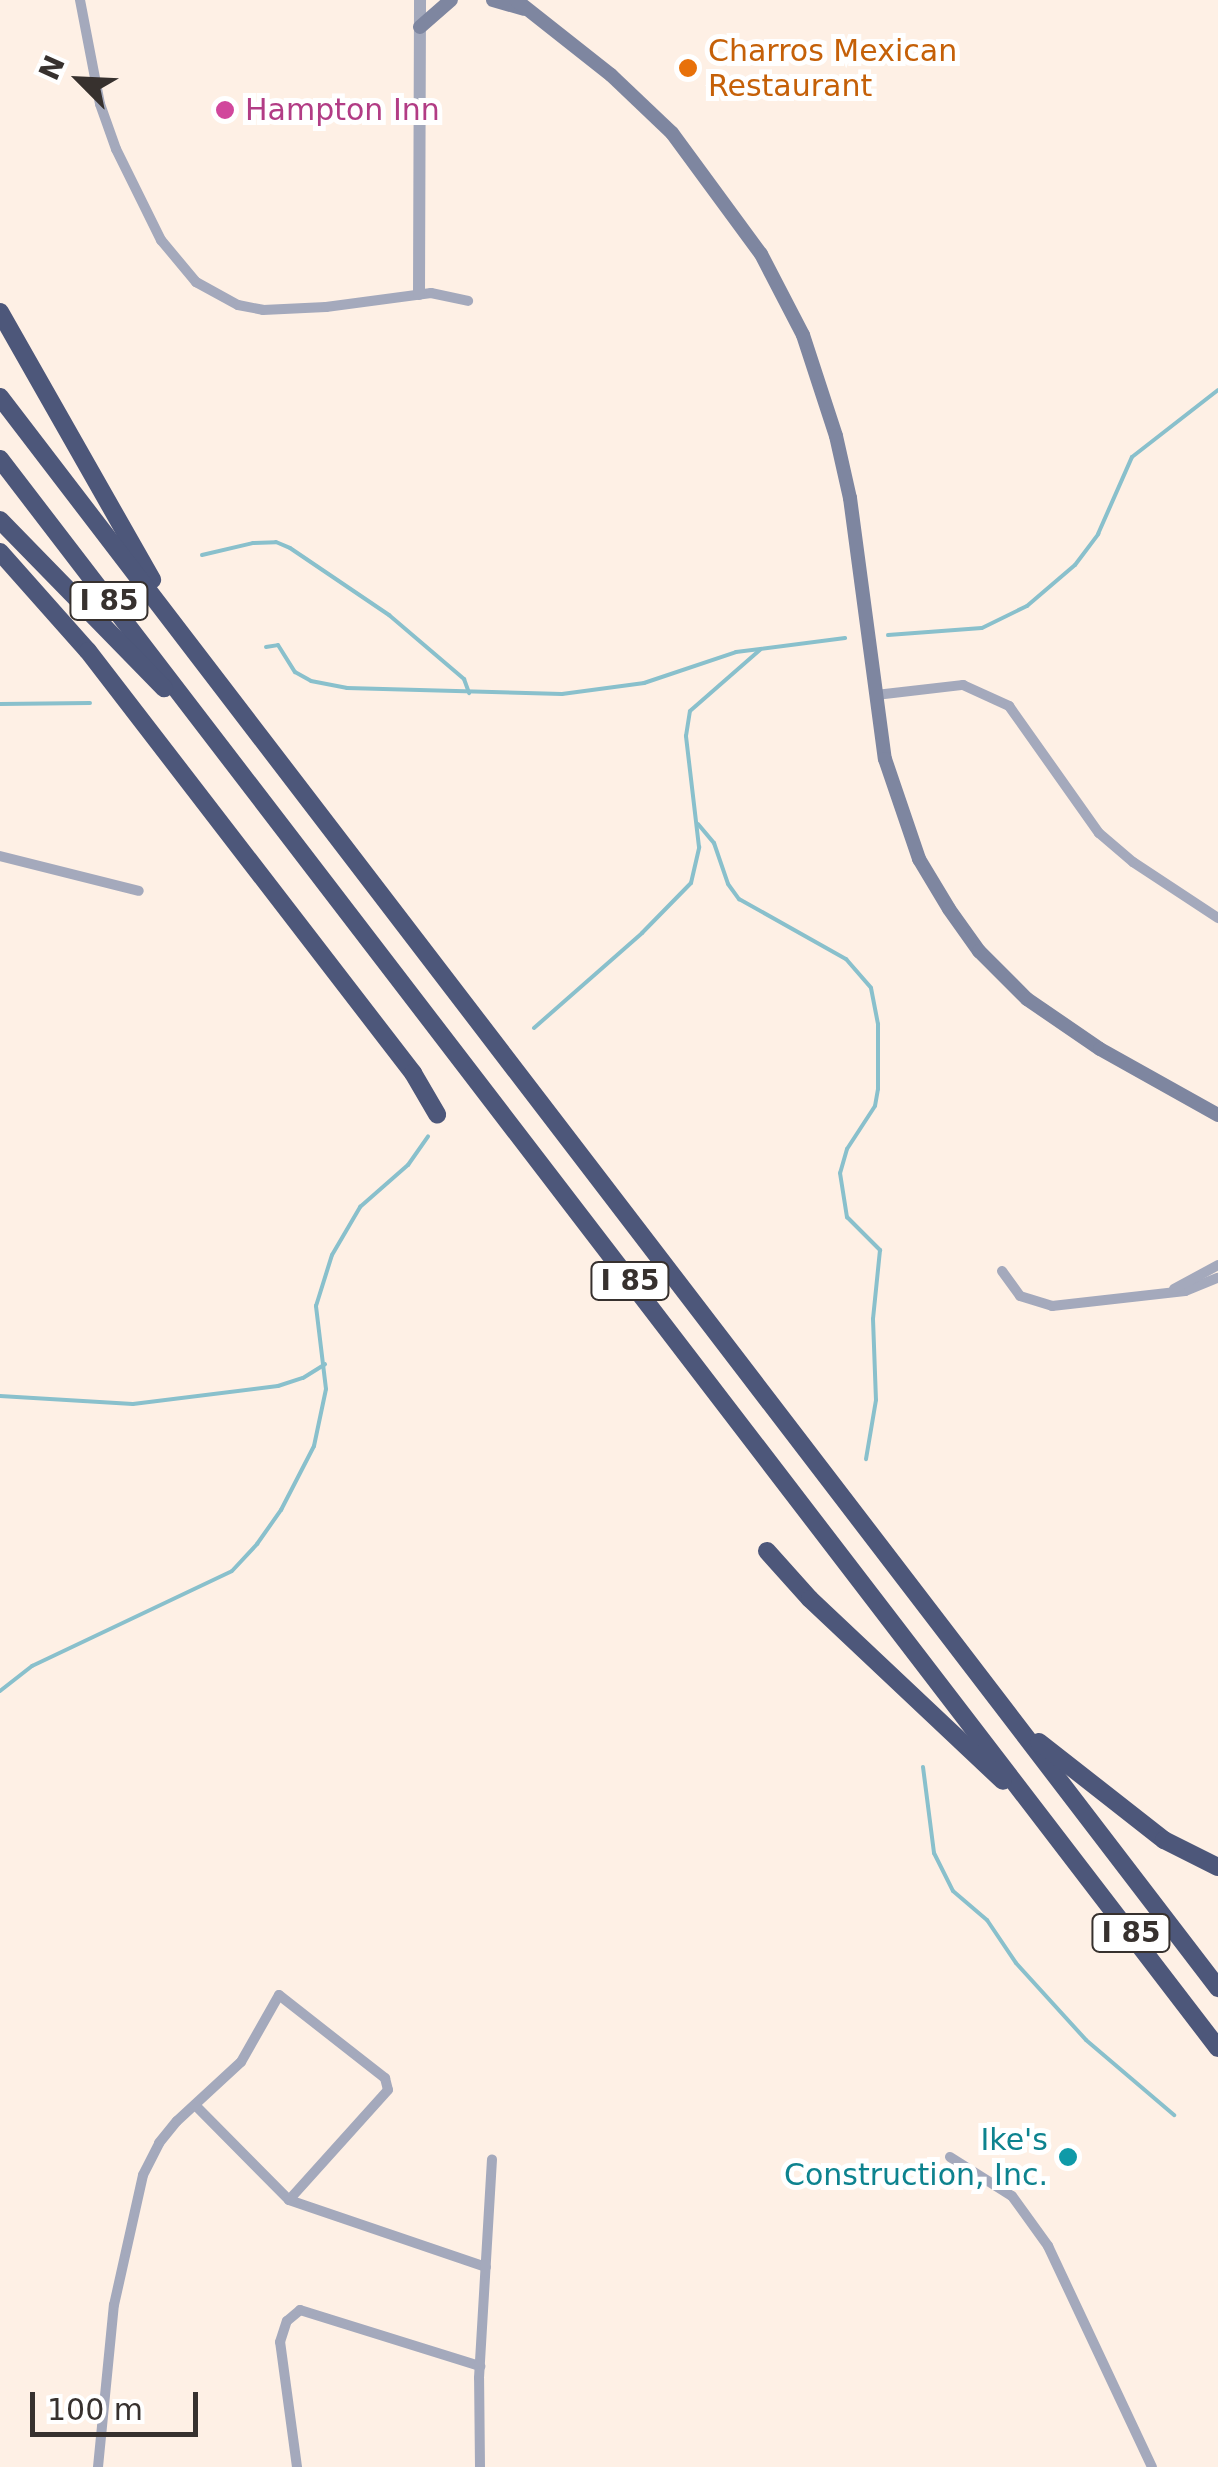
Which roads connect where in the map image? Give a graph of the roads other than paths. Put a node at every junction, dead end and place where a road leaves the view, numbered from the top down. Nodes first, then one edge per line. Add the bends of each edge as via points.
1 (80, 0) edge
2 (420, 0) edge
3 (451, 0) edge
4 (493, 0) edge
5 (520, 5) edge
6 (420, 27) junction
7 (419, 294) junction
8 (468, 302) dead end
9 (0, 312) edge
10 (0, 397) edge
11 (0, 459) edge
12 (0, 520) edge
13 (0, 552) edge
14 (188, 640) junction
15 (876, 695) junction
16 (217, 743) junction
17 (0, 856) edge
18 (139, 890) dead end
19 (1218, 918) edge
20 (438, 1114) dead end
21 (1218, 1115) edge
22 (1218, 1266) edge
23 (1002, 1271) dead end
24 (1218, 1278) edge
25 (1169, 1292) junction
26 (767, 1551) dead end
27 (1016, 1724) junction
28 (1043, 1819) junction
29 (1218, 1867) edge
30 (1218, 1988) edge
31 (1218, 2048) edge
32 (196, 2106) junction
33 (950, 2157) dead end
34 (492, 2159) dead end
35 (289, 2200) junction
36 (486, 2267) junction
37 (480, 2366) junction
38 (98, 2467) edge
39 (297, 2467) edge
40 (480, 2467) edge
41 (1152, 2467) edge

1 - 7 street via 116,150 161,240 196,282 262,310
2 - 6 street
3 - 6 main road
4 - 5 main road
5 - 15 main road via 600,66 672,134 761,254 796,321 820,380 850,498
6 - 7 street
7 - 8 street
9 - 14 highway
10 - 14 highway, I 85
11 - 16 highway, I 85
12 - 16 highway
13 - 20 highway via 136,713
14 - 27 highway, I 85
15 - 19 street via 962,686 1009,706 1099,833
15 - 21 main road via 901,816 919,859 979,951 1069,1030
16 - 28 highway, I 85
17 - 18 street
22 - 25 street
23 - 25 street via 1020,1296 1052,1306
24 - 25 street
26 - 28 highway
27 - 29 highway via 1164,1840
27 - 30 highway, I 85
28 - 31 highway, I 85
32 - 35 street
32 - 35 street via 241,2062 279,1995 385,2078 388,2090
32 - 38 street via 159,2142 137,2192 114,2304
33 - 41 street via 1012,2196 1048,2246
34 - 36 street
35 - 36 street
36 - 37 street
37 - 39 street via 300,2310 287,2321 280,2342
37 - 40 street

